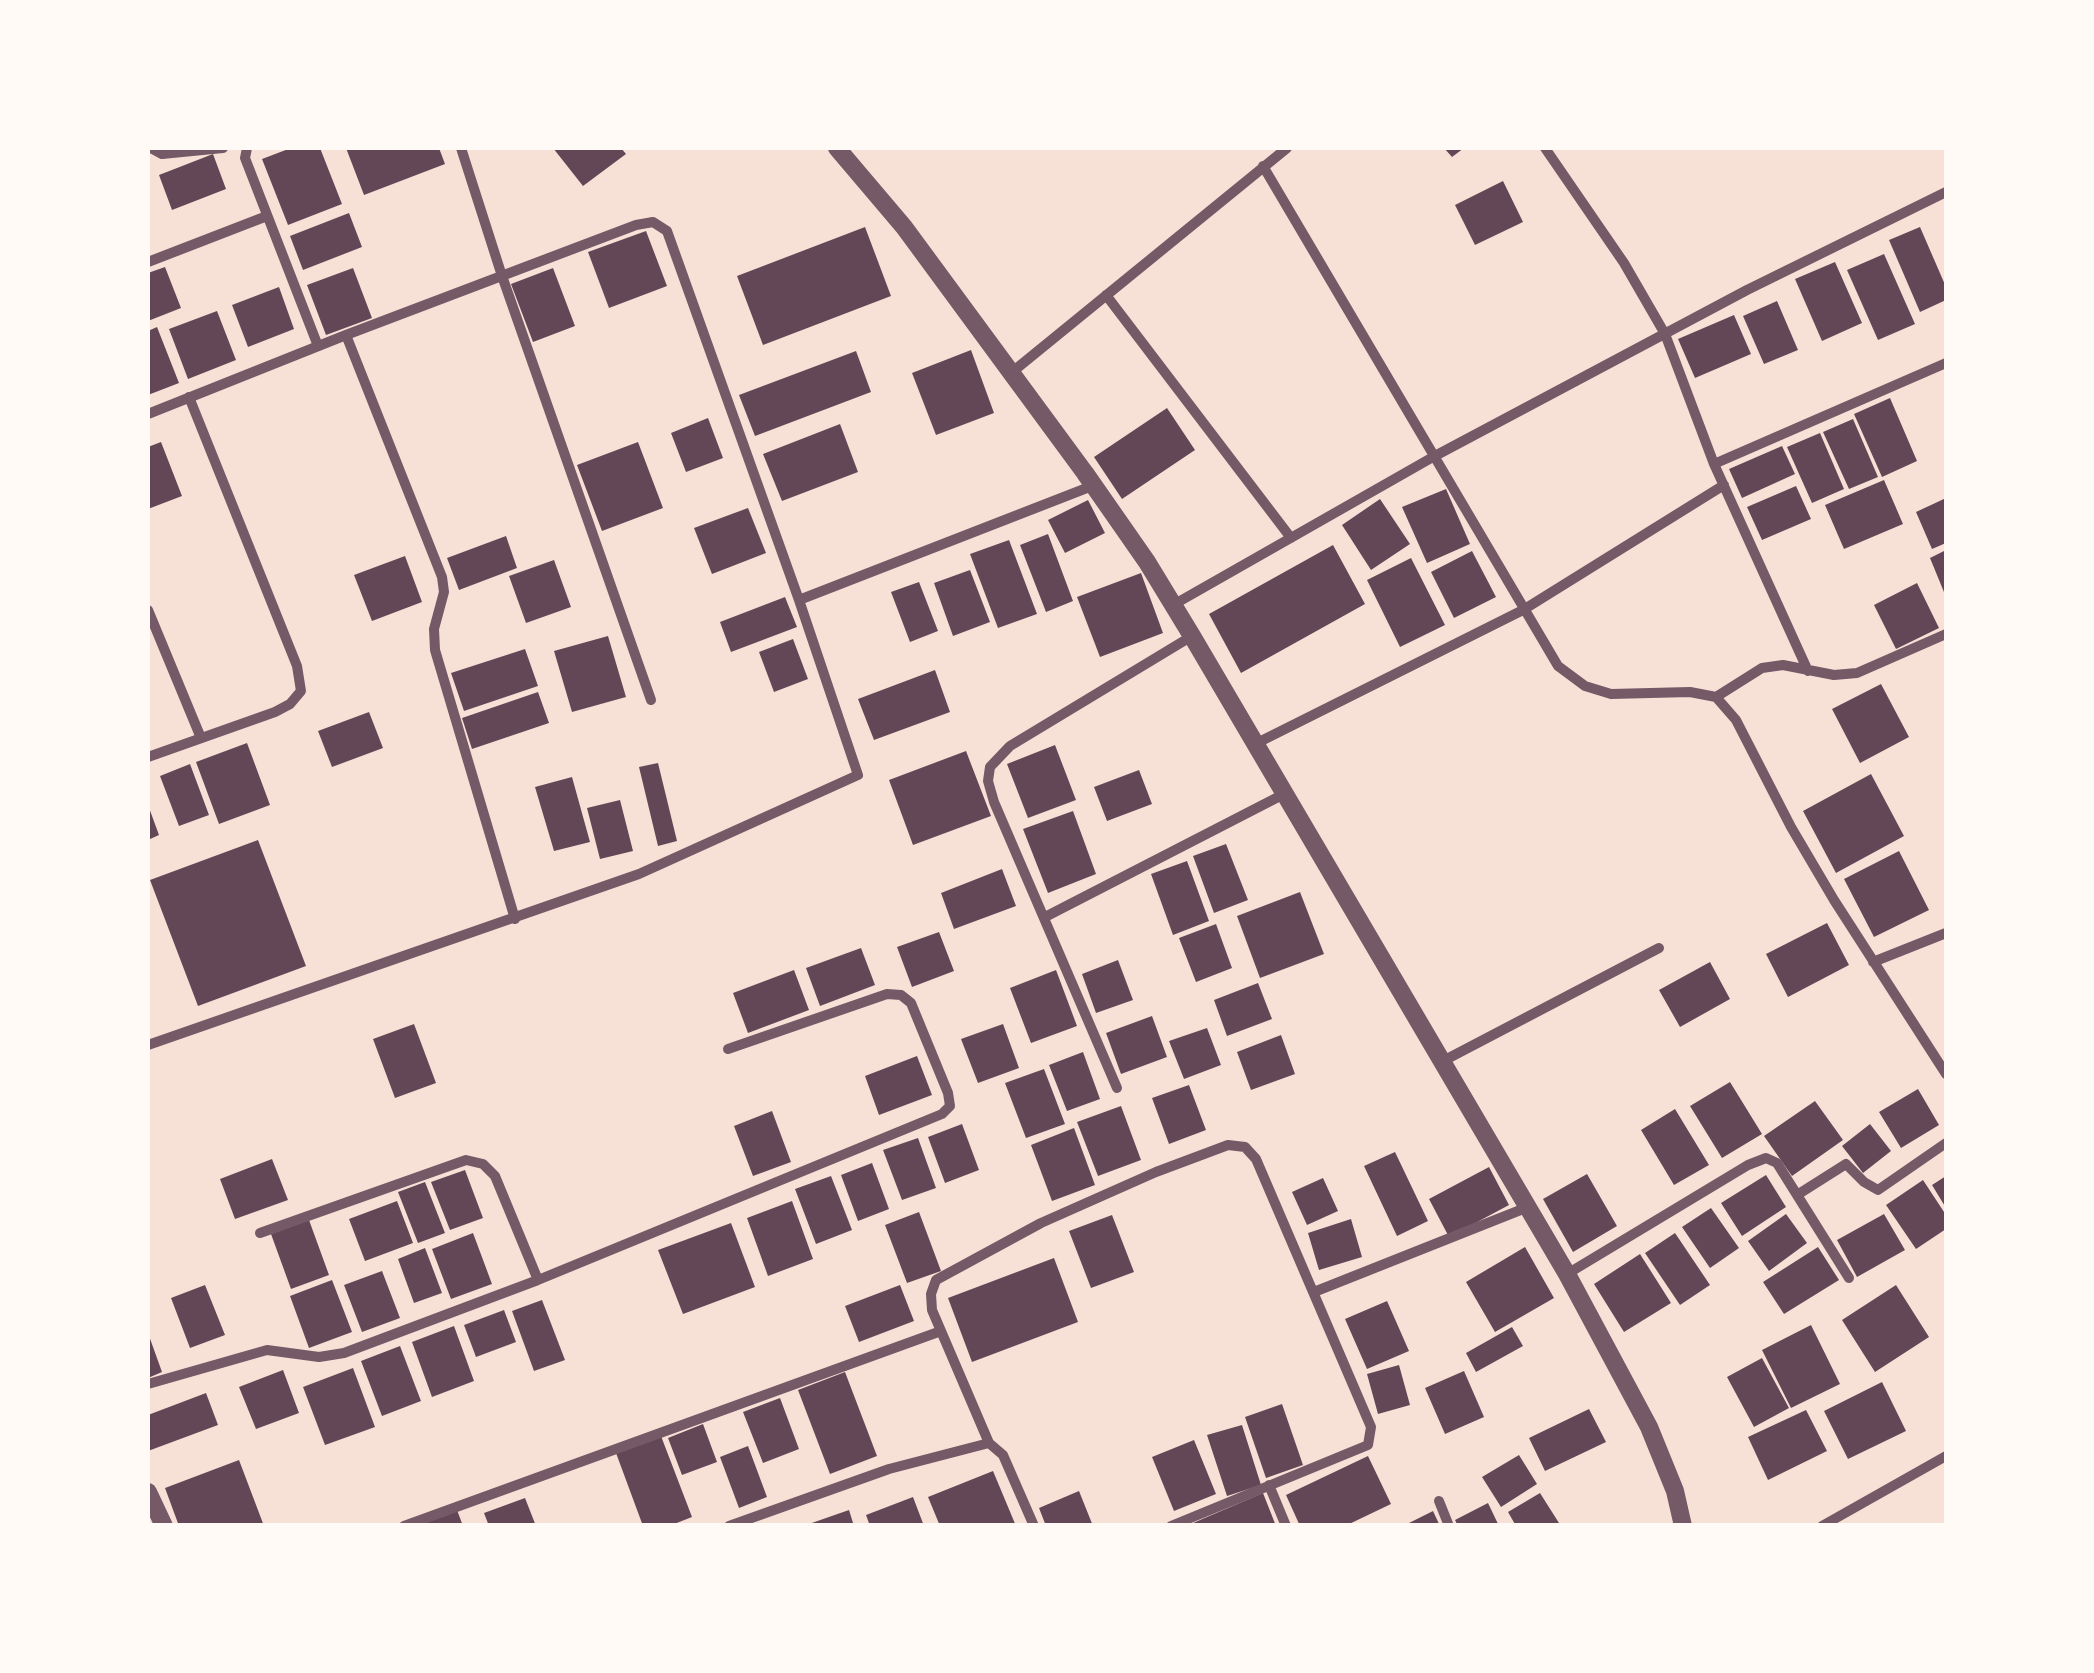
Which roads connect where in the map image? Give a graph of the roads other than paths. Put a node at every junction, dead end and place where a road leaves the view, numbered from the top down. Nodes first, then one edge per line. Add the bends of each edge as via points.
1 (151, 148) edge
2 (223, 148) edge
3 (247, 148) edge
4 (461, 148) edge
5 (837, 148) edge
6 (1287, 148) edge
7 (1545, 148) edge
8 (1263, 166) junction
9 (1946, 192) edge
10 (267, 216) junction
11 (148, 262) edge
12 (502, 276) junction
13 (1106, 295) junction
14 (1665, 334) junction
15 (346, 335) junction
16 (318, 346) junction
17 (1946, 363) edge
18 (1011, 373) junction
19 (189, 397) junction
20 (148, 414) edge
21 (1433, 457) junction
22 (1714, 464) junction
23 (1724, 485) junction
24 (1092, 486) junction
25 (1291, 538) junction
26 (799, 600) junction
27 (1173, 605) junction
28 (148, 610) edge
29 (1523, 610) junction
30 (1946, 634) edge
31 (1192, 636) junction
32 (1808, 671) junction
33 (1716, 697) junction
34 (651, 700) dead end
35 (201, 738) junction
36 (1257, 743) junction
37 (148, 757) edge
38 (1287, 793) junction
39 (1045, 917) junction
40 (515, 918) junction
41 (1946, 933) edge
42 (1660, 948) dead end
43 (1873, 962) junction
44 (148, 1045) edge
45 (728, 1049) dead end
46 (1443, 1062) junction
47 (1946, 1074) edge
48 (1118, 1088) dead end
49 (1946, 1144) edge
50 (1797, 1195) junction
51 (1528, 1206) junction
52 (260, 1232) dead end
53 (1567, 1274) junction
54 (1849, 1278) dead end
55 (538, 1280) junction
56 (1314, 1292) junction
57 (940, 1330) junction
58 (148, 1384) edge
59 (989, 1443) junction
60 (1946, 1456) edge
61 (1269, 1485) junction
62 (148, 1492) edge
63 (1439, 1501) dead end
64 (164, 1526) edge
65 (404, 1526) edge
66 (729, 1526) edge
67 (1034, 1526) edge
68 (1171, 1526) edge
69 (1286, 1526) edge
70 (1449, 1526) edge
71 (1683, 1526) edge
72 (1822, 1526) edge

1 - 2 street via 162,154
3 - 10 street
4 - 12 street
5 - 18 street
6 - 8 street
7 - 14 street
8 - 13 street
8 - 21 street
9 - 14 street
10 - 11 street
10 - 16 street
12 - 15 street
12 - 26 street via 636,225 653,222 667,230
12 - 34 street
13 - 18 street
13 - 25 street
14 - 21 street
14 - 22 street
15 - 16 street
15 - 40 street via 442,577 435,650
16 - 19 street
17 - 22 street
18 - 24 street
19 - 20 street
19 - 35 street via 301,691 274,712
21 - 25 street
21 - 29 street
22 - 23 street
23 - 29 street
23 - 32 street
24 - 26 street
24 - 27 street
25 - 27 street
26 - 40 street via 858,775 639,874
27 - 31 street
28 - 35 street
29 - 33 street via 1558,666 1585,686 1611,694
29 - 36 street
30 - 32 street via 1858,672
31 - 36 street
31 - 39 street via 1010,746 990,767 994,802
32 - 33 street via 1762,668
33 - 43 street via 1736,720
35 - 37 street
36 - 38 street
38 - 39 street
38 - 46 street
39 - 48 street
40 - 44 street
41 - 43 street
42 - 46 street
43 - 47 street
45 - 55 street via 887,994 901,995 912,1003 950,1106
46 - 51 street
49 - 50 street via 1878,1190 1846,1164
50 - 53 street via 1777,1163 1759,1160
50 - 54 street
51 - 53 street
51 - 56 street
52 - 55 street via 466,1160 496,1176
53 - 71 street via 1649,1428
55 - 58 street via 344,1353 319,1358 267,1350
56 - 57 street via 1256,1159 1245,1146 1228,1146 1041,1223 936,1280 932,1310
56 - 61 street via 1370,1427 1368,1445
57 - 59 street
57 - 65 street
59 - 66 street
59 - 67 street via 1003,1455
60 - 72 street
61 - 68 street
61 - 69 street
62 - 64 street
63 - 70 street

